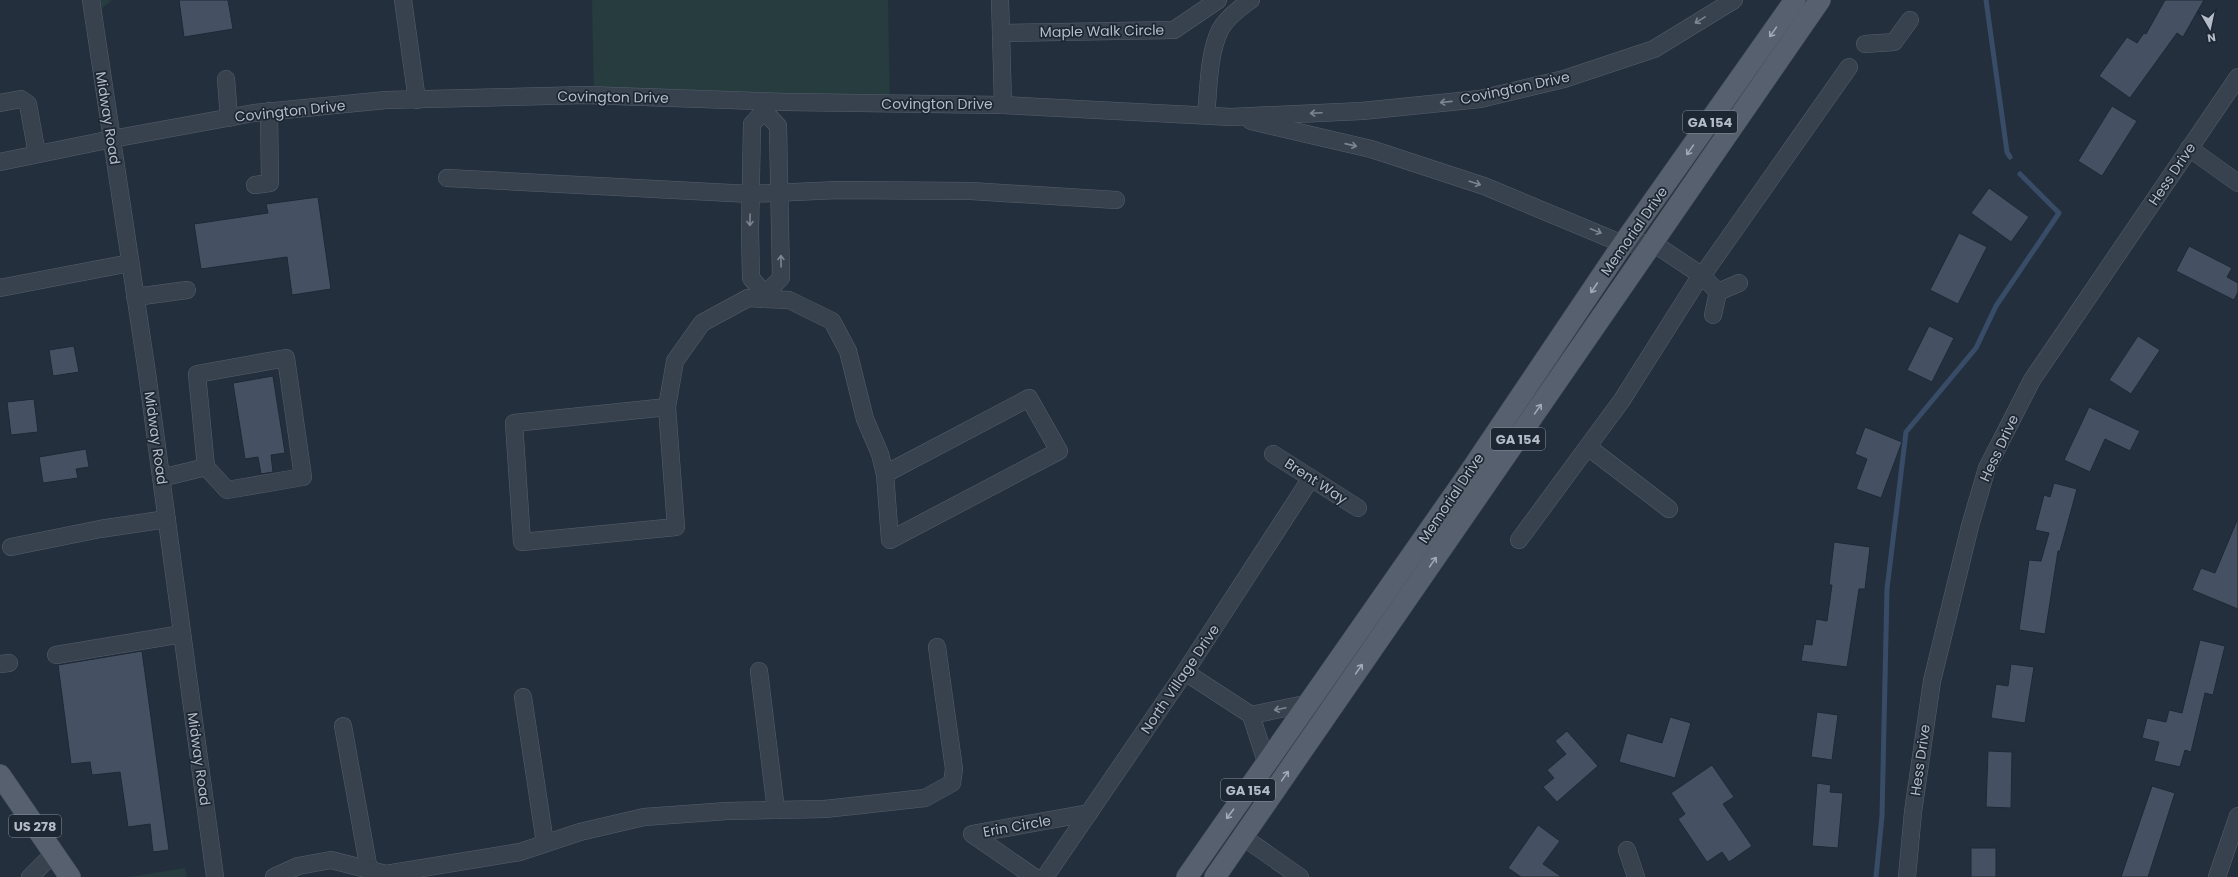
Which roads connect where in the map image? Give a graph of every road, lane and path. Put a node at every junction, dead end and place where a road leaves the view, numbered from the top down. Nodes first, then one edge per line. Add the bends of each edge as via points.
1 (91, 0) edge
2 (403, 0) edge
3 (1000, 0) edge
4 (1218, 0) edge
5 (1251, 0) edge
6 (1734, 0) edge
7 (1795, 0) edge
8 (1820, 0) edge
9 (1910, 20) dead end
10 (1001, 32) junction
11 (1865, 44) dead end
12 (1849, 67) dead end
13 (2238, 77) edge
14 (226, 79) dead end
15 (417, 100) junction
16 (0, 103) edge
17 (1003, 104) junction
18 (764, 106) junction
19 (269, 112) junction
20 (1206, 115) junction
21 (1231, 117) junction
22 (229, 118) junction
23 (112, 139) junction
24 (751, 146) junction
25 (778, 147) junction
26 (2189, 148) junction
27 (37, 154) junction
28 (0, 162) edge
29 (447, 178) dead end
30 (2238, 183) edge
31 (255, 185) dead end
32 (780, 193) junction
33 (750, 194) junction
34 (1116, 200) dead end
35 (1652, 243) junction
36 (1623, 244) junction
37 (130, 263) junction
38 (1701, 275) junction
39 (1739, 283) dead end
40 (0, 288) edge
41 (187, 290) dead end
42 (1718, 292) junction
43 (765, 296) junction
44 (136, 297) junction
45 (1713, 314) dead end
46 (667, 407) junction
47 (1588, 446) junction
48 (1273, 454) dead end
49 (206, 467) junction
50 (885, 474) junction
51 (161, 478) junction
52 (1312, 478) junction
53 (1358, 508) dead end
54 (1669, 509) dead end
55 (167, 519) junction
56 (1519, 540) dead end
57 (11, 546) dead end
58 (182, 634) junction
59 (937, 647) dead end
60 (56, 655) dead end
61 (759, 672) dead end
62 (1185, 672) junction
63 (523, 697) dead end
64 (1310, 703) junction
65 (1251, 715) junction
66 (343, 726) dead end
67 (1267, 765) junction
68 (0, 775) edge
69 (776, 810) junction
70 (1089, 813) junction
71 (2238, 816) edge
72 (1243, 837) junction
73 (545, 843) junction
74 (1627, 850) dead end
75 (54, 853) junction
76 (369, 870) junction
77 (30, 877) edge
78 (70, 877) edge
79 (215, 877) edge
80 (274, 877) edge
81 (1034, 877) edge
82 (1045, 877) edge
83 (1187, 877) edge
84 (1215, 877) edge
85 (1300, 877) edge
86 (1636, 877) edge
87 (1907, 877) edge
88 (2217, 877) edge

1 - 23 street, Midway Road
2 - 15 street
3 - 10 street
4 - 10 street, Maple Walk Circle via 1174,30
5 - 20 street via 1220,29 1213,53
6 -> 21 street, Covington Drive via 1654,49 1564,79 1480,99 1362,111
7 -> 36 main road, Memorial Drive / GA 154
8 - 35 main road, Memorial Drive / GA 154
9 - 11 street via 1894,42
10 - 17 street
12 - 38 street
13 - 26 street, Hess Drive
14 - 22 street
15 - 18 street, Covington Drive via 586,95
15 - 19 street, Covington Drive via 386,100
16 - 27 street via 21,99 28,104
17 - 18 street, Covington Drive
17 - 20 street, Covington Drive
18 - 24 street via 752,124
18 - 25 street via 778,126
19 - 22 street, Covington Drive
19 - 31 street via 270,183
20 - 21 street, Covington Drive
21 -> 36 street, Covington Drive via 1379,152 1484,186
22 - 23 street, Covington Drive
23 - 27 street, Covington Drive
23 - 37 street, Midway Road
24 - 25 street
24 - 33 street
25 - 32 street
26 - 30 street
26 - 87 street, Hess Drive via 2032,380 1987,468 1970,526 1932,682 1913,812
27 - 28 street, Covington Drive
29 - 33 street
32 - 33 street
32 - 34 street via 838,190 971,191
43 -> 32 street via 781,278
33 -> 43 street via 751,278
35 - 36 street, Covington Drive
35 - 38 street
72 -> 35 main road, Memorial Drive / GA 154
36 -> 64 main road, Memorial Drive / GA 154
37 - 40 street
37 - 44 street, Midway Road
38 - 42 street
38 - 47 street via 1622,400
39 - 42 street
41 - 44 street
42 - 45 street
43 - 46 street via 748,298 702,323 675,361
43 - 50 street via 789,300 832,321 848,351 865,419 880,454
44 - 51 street, Midway Road
46 - 46 street via 514,423 522,542 676,527
47 - 54 street
47 - 56 street
48 - 52 street, Brent Way
49 - 49 street via 197,374 286,358 303,477 227,490
49 - 51 street
50 - 50 street via 890,540 1059,451 1029,398
51 - 55 street, Midway Road
52 - 53 street, Brent Way
52 - 62 street, North Village Drive
55 - 57 street via 100,528
55 - 58 street, Midway Road
58 - 60 street
58 - 79 street, Midway Road
59 - 69 street via 954,769 952,783 925,798 825,809
61 - 69 street
62 - 65 street
62 - 70 street, North Village Drive
63 - 73 street
64 -> 65 street
64 - 67 main road, Memorial Drive / GA 154
65 - 67 street
66 - 76 street
67 -> 83 main road, Memorial Drive / GA 154 via 1223,823
68 - 75 main road, US 278
69 - 73 street via 644,817
70 - 81 street, Erin Circle via 972,834
70 - 82 street, North Village Drive
71 - 88 street
72 - 84 main road, Memorial Drive / GA 154
72 - 85 street
73 - 76 street via 520,852 386,874
74 - 86 street
75 - 77 street
75 - 78 main road, US 278
76 - 80 street via 330,860 298,866

